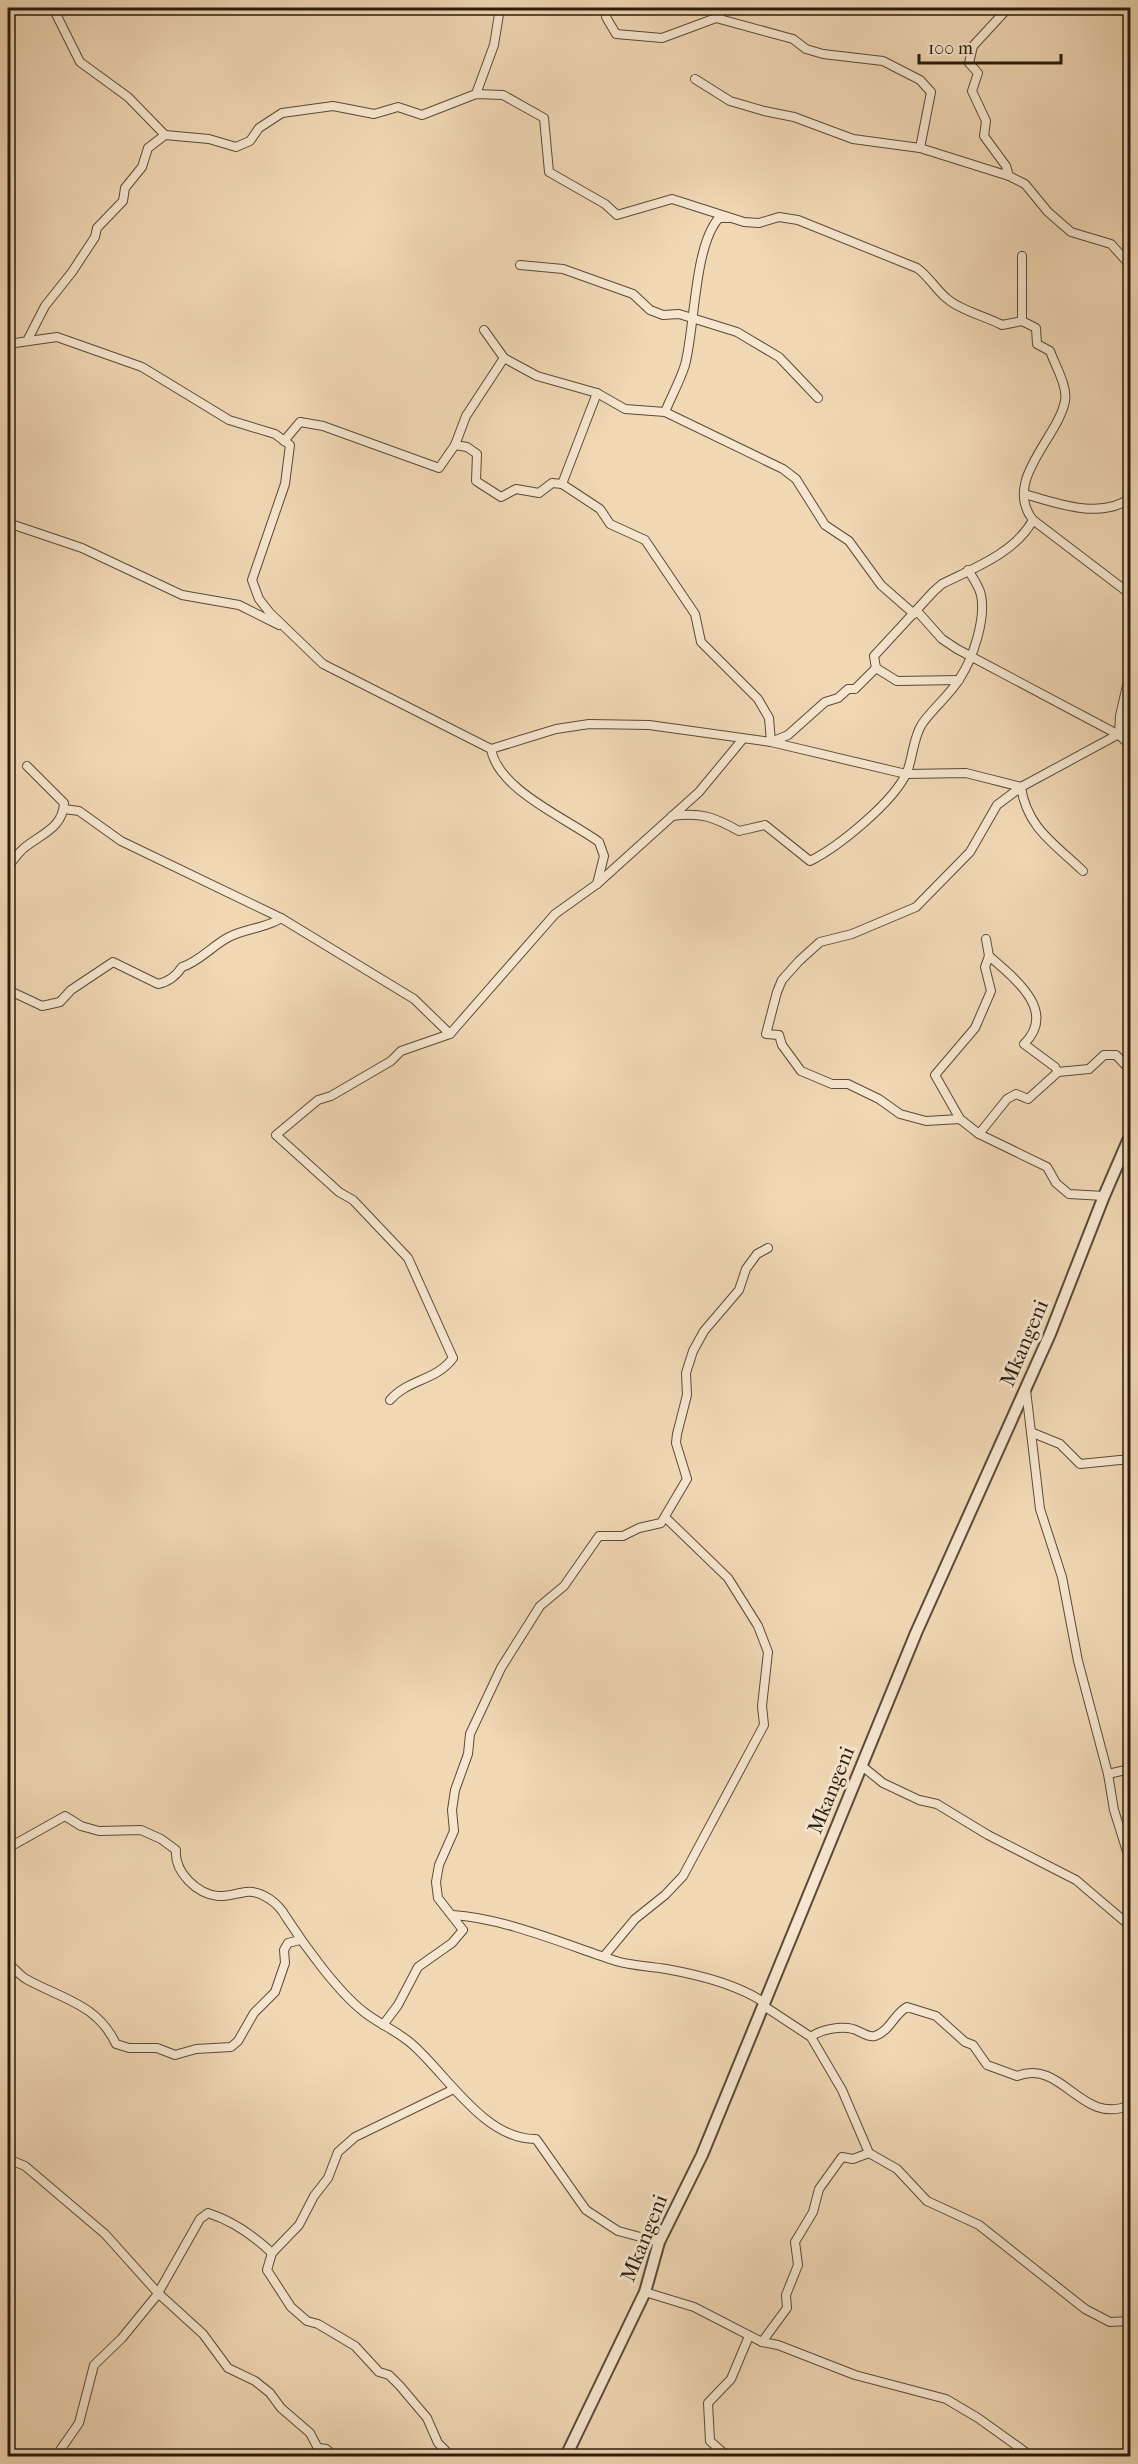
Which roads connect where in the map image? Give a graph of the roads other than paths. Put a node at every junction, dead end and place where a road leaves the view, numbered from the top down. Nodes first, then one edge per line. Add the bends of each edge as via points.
1 (54, 8) edge
2 (500, 8) edge
3 (606, 8) edge
4 (726, 8) edge
5 (1008, 8) edge
6 (716, 18) junction
7 (695, 79) dead end
8 (476, 94) junction
9 (165, 135) junction
10 (920, 148) junction
11 (1009, 176) junction
12 (729, 218) junction
13 (1022, 256) dead end
14 (520, 265) dead end
15 (1131, 265) edge
16 (692, 318) junction
17 (1022, 321) junction
18 (484, 330) dead end
19 (27, 341) junction
20 (8, 344) edge
21 (504, 358) junction
22 (597, 393) junction
23 (818, 398) dead end
24 (665, 412) junction
25 (284, 441) junction
26 (455, 445) junction
27 (562, 484) junction
28 (1025, 494) junction
29 (1131, 498) edge
30 (1033, 520) junction
31 (8, 523) edge
32 (968, 570) junction
33 (1131, 594) edge
34 (915, 612) junction
35 (288, 630) junction
36 (971, 655) junction
37 (1131, 657) edge
38 (876, 668) junction
39 (1131, 671) edge
40 (959, 680) junction
41 (1131, 728) edge
42 (1119, 735) junction
43 (742, 740) junction
44 (771, 742) junction
45 (1131, 745) edge
46 (491, 749) junction
47 (27, 766) dead end
48 (906, 774) junction
49 (1021, 788) junction
50 (64, 809) junction
51 (670, 816) junction
52 (8, 866) edge
53 (1083, 871) dead end
54 (597, 884) junction
55 (281, 918) junction
56 (986, 939) dead end
57 (989, 956) junction
58 (8, 990) edge
59 (450, 1034) junction
60 (1131, 1070) edge
61 (1058, 1072) junction
62 (960, 1119) junction
63 (979, 1134) junction
64 (1131, 1136) edge
65 (1104, 1196) junction
66 (768, 1248) dead end
67 (1026, 1389) junction
68 (390, 1400) dead end
69 (1033, 1433) junction
70 (1131, 1459) edge
71 (666, 1518) junction
72 (862, 1766) junction
73 (1131, 1769) edge
74 (1108, 1774) junction
75 (8, 1848) edge
76 (1131, 1861) edge
77 (453, 1915) junction
78 (1131, 1926) edge
79 (300, 1940) junction
80 (605, 1955) junction
81 (8, 1964) edge
82 (765, 2005) junction
83 (383, 2025) junction
84 (811, 2037) junction
85 (454, 2089) junction
86 (1131, 2105) edge
87 (869, 2153) junction
88 (8, 2159) edge
89 (659, 2242) junction
90 (272, 2253) junction
91 (645, 2292) junction
92 (158, 2293) junction
93 (1131, 2321) edge
94 (749, 2336) junction
95 (762, 2342) junction
96 (320, 2452) edge
97 (56, 2457) edge
98 (335, 2457) edge
99 (452, 2457) edge
100 (566, 2457) edge
101 (727, 2457) edge
102 (1030, 2457) edge

1 - 9 street via 80,62 128,98
2 - 8 street via 494,45
3 - 6 street via 606,17 616,34 662,38
4 - 6 street
5 - 11 street via 973,46 969,63 978,73 972,91 986,121 984,136
6 - 10 street via 793,39 806,49 823,54 883,61 920,80 931,92
7 - 10 street via 730,101 795,117 853,139
8 - 9 street via 422,115 398,107 374,114 333,106 282,113 259,128 250,141 236,147 209,139
8 - 12 street via 503,95 544,118 549,172 617,215 672,200
9 - 19 street via 148,148 142,167 125,188 123,201 97,228 72,272 45,306
10 - 11 street
11 - 15 street via 1025,184 1071,232 1111,244
12 - 16 street via 719,218 711,230
12 - 17 street via 759,223 779,218 798,220 908,263 958,306 1002,325
13 - 17 street
14 - 16 street via 563,269 633,294 650,310 663,315
16 - 23 street via 737,332 779,357
16 - 24 street via 685,366
17 - 28 street via 1036,328 1037,344 1050,351 1065,400 1050,438 1032,462
18 - 21 street
19 - 20 street
19 - 25 street via 57,337 142,367 229,420 275,434
21 - 22 street via 537,376
21 - 26 street via 466,416
22 - 24 street via 625,409
22 - 27 street
24 - 34 street via 796,479 825,525 849,542 881,585
25 - 26 street via 300,422 322,426 439,468
25 - 35 street via 290,445 285,484 252,580 259,599
26 - 27 street via 477,454 476,480 501,497 516,489 535,494 552,483
27 - 44 street via 600,509 610,524 645,540 695,614 701,642 758,699 769,718
28 - 29 street via 1102,509
28 - 30 street via 1025,511
30 - 32 street via 1005,551
30 - 33 street
31 - 35 street via 82,548 182,595 239,605
32 - 34 street via 942,584
32 - 36 street via 982,603
34 - 36 street via 942,639
34 - 38 street via 874,656
35 - 46 street via 336,673
36 - 40 street
36 - 42 street
37 - 39 street
38 - 40 street via 897,681
38 - 44 street via 855,688 825,702 788,735
39 - 42 street
40 - 48 street via 920,726
41 - 42 street
42 - 45 street
42 - 49 street
43 - 44 street
43 - 46 street via 649,725 589,724 556,729
43 - 51 street via 699,792
44 - 48 street
46 - 54 street via 492,760 522,791 599,842 604,856
47 - 50 street via 54,790
48 - 49 street via 966,773
48 - 51 street via 875,813 833,849 810,861 765,825 739,831 696,813
49 - 53 street via 1024,807 1037,828
49 - 62 street via 997,805 969,852 916,908 852,934 820,942 782,980 768,1020 766,1034 779,1035 801,1071 832,1084 848,1084 900,1114 926,1121
50 - 52 street via 60,821 23,849
50 - 55 street via 79,811 121,841
51 - 54 street
54 - 59 street via 555,914
55 - 58 street via 227,938 166,982 158,984 113,962 60,1002 42,1006
55 - 59 street via 414,999
56 - 57 street
57 - 61 street via 1027,990 1038,1023 1035,1034 1024,1044
57 - 62 street via 985,968 991,991 975,1028 935,1074
59 - 68 street via 401,1051 391,1061 318,1100 276,1135 353,1200 408,1258 442,1330 453,1358 446,1368 399,1388
60 - 61 street via 1116,1055 1104,1055 1089,1069
61 - 63 street via 1028,1099 1016,1094 1006,1099
62 - 63 street
63 - 65 street via 1047,1167 1056,1183 1069,1194
64 - 65 street, Mkangeni
65 - 67 street, Mkangeni
66 - 71 street via 757,1254 746,1269 739,1290 704,1331 693,1351 676,1443 687,1479
67 - 69 street
67 - 72 street, Mkangeni via 916,1633
69 - 70 street via 1060,1444 1080,1464
69 - 74 street via 1040,1509 1062,1577 1078,1661
71 - 77 street via 623,1536 599,1536 564,1586 540,1606 501,1668 470,1734 452,1810 454,1831 439,1865 438,1898
71 - 80 street via 728,1578 758,1626 768,1652 762,1706 764,1725 683,1876 635,1919
72 - 78 street via 884,1783 937,1804 1076,1880
72 - 82 street, Mkangeni
73 - 74 street
74 - 76 street via 1114,1810
75 - 79 street via 65,1816 99,1831 141,1830 176,1850 181,1873 203,1890 217,1896 249,1892 266,1896 283,1911
77 - 80 street via 541,1935
77 - 83 street via 464,1930 418,1967
79 - 81 street via 288,1942 275,1992 254,2013 238,2041 231,2047 175,2055 157,2048 116,2044 104,2022 22,1977
79 - 83 street via 363,2012
80 - 82 street via 747,1991
82 - 84 street
82 - 89 street, Mkangeni via 702,2155
83 - 85 street via 411,2042
84 - 86 street via 844,2027 877,2035 887,2030 900,2012 911,2008 936,2016 973,2045 994,2069 1017,2076 1041,2072 1078,2097 1106,2109
84 - 87 street via 842,2090
85 - 89 street via 474,2110 512,2134 526,2140 536,2139 586,2210 618,2231
85 - 90 street via 356,2137 338,2152 328,2178 299,2225
87 - 93 street via 897,2169 927,2200 979,2224 1085,2309 1110,2322
87 - 95 street via 853,2159 842,2157 819,2189 813,2212 795,2242 798,2265 786,2295 787,2308
88 - 92 street via 25,2166 71,2202
89 - 91 street, Mkangeni
90 - 92 street via 244,2229 208,2213 190,2232
90 - 99 street via 267,2270 291,2307 307,2322 318,2324 355,2346 379,2372 389,2375 428,2418 438,2444
91 - 94 street via 694,2307
91 - 100 street, Mkangeni
92 - 96 street via 203,2334 228,2368 270,2393 310,2433
92 - 97 street via 94,2365 79,2423
94 - 95 street
94 - 101 street via 731,2379 708,2403 710,2441
95 - 102 street via 855,2375 946,2399
96 - 98 street via 326,2449

